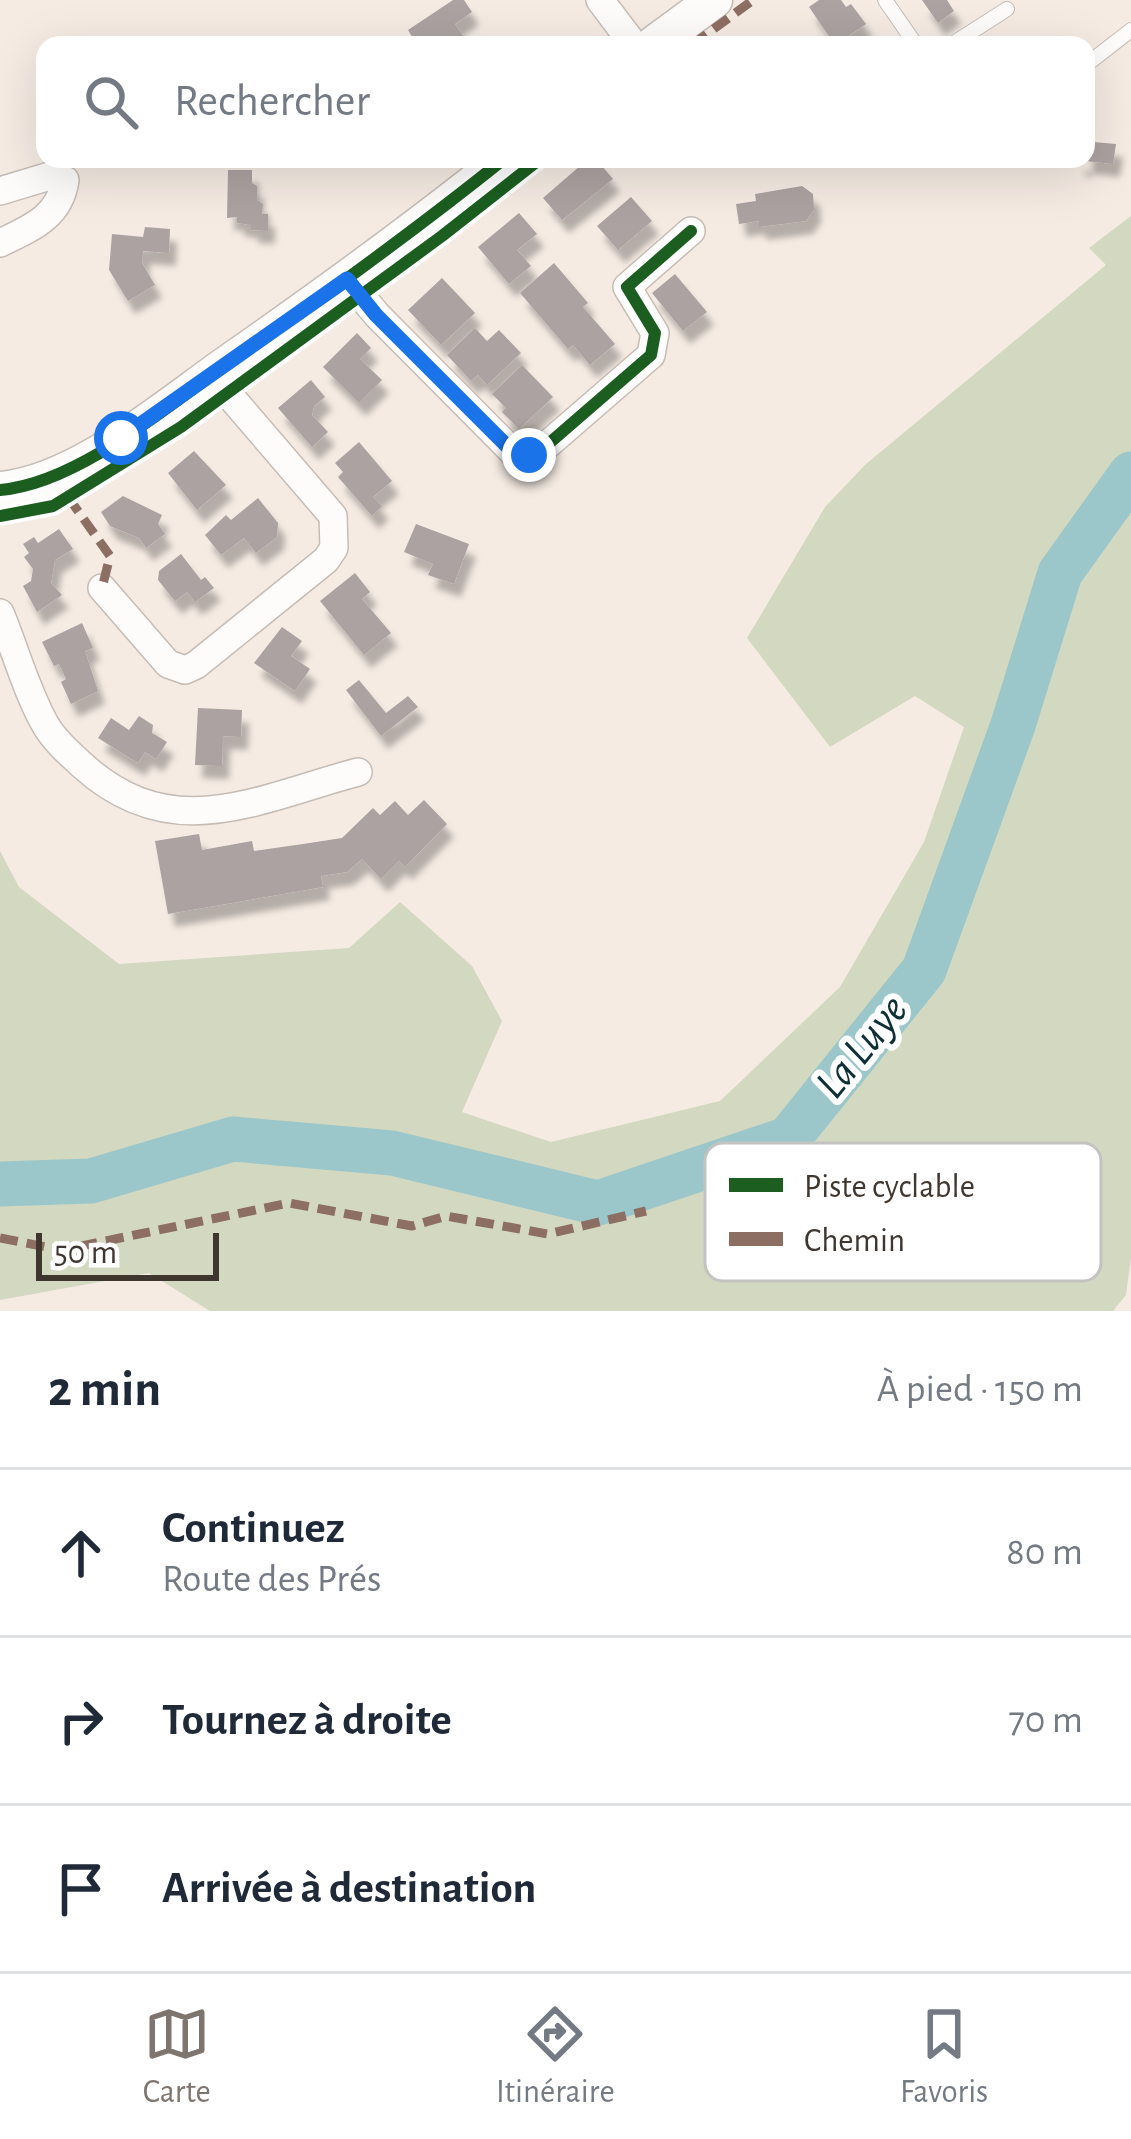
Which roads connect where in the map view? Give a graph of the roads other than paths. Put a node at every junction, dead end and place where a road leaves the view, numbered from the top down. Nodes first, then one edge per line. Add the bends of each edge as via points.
1 (600, 0) edge
2 (714, 0) edge
3 (885, 0) edge
4 (1007, 9) dead end
5 (1131, 30) edge
6 (627, 36) edge
7 (664, 36) edge
8 (910, 36) edge
9 (965, 36) edge
10 (1095, 58) edge
11 (492, 168) edge
12 (0, 191) edge
13 (691, 232) dead end
14 (0, 242) edge
15 (347, 279) junction
16 (212, 375) junction
17 (0, 490) edge
18 (102, 588) dead end
19 (0, 613) edge
20 (358, 772) dead end

1 - 6 street
2 - 7 street
3 - 8 lane
4 - 9 lane
5 - 10 lane
11 - 15 street
12 - 14 street via 52,175 65,180 58,207
13 - 15 street via 627,287 655,333 650,355 529,455 514,453
15 - 16 street
16 - 17 street via 68,468
16 - 18 street via 333,516 334,548 185,670 168,664
19 - 20 street via 46,726 92,774 144,805 211,812

